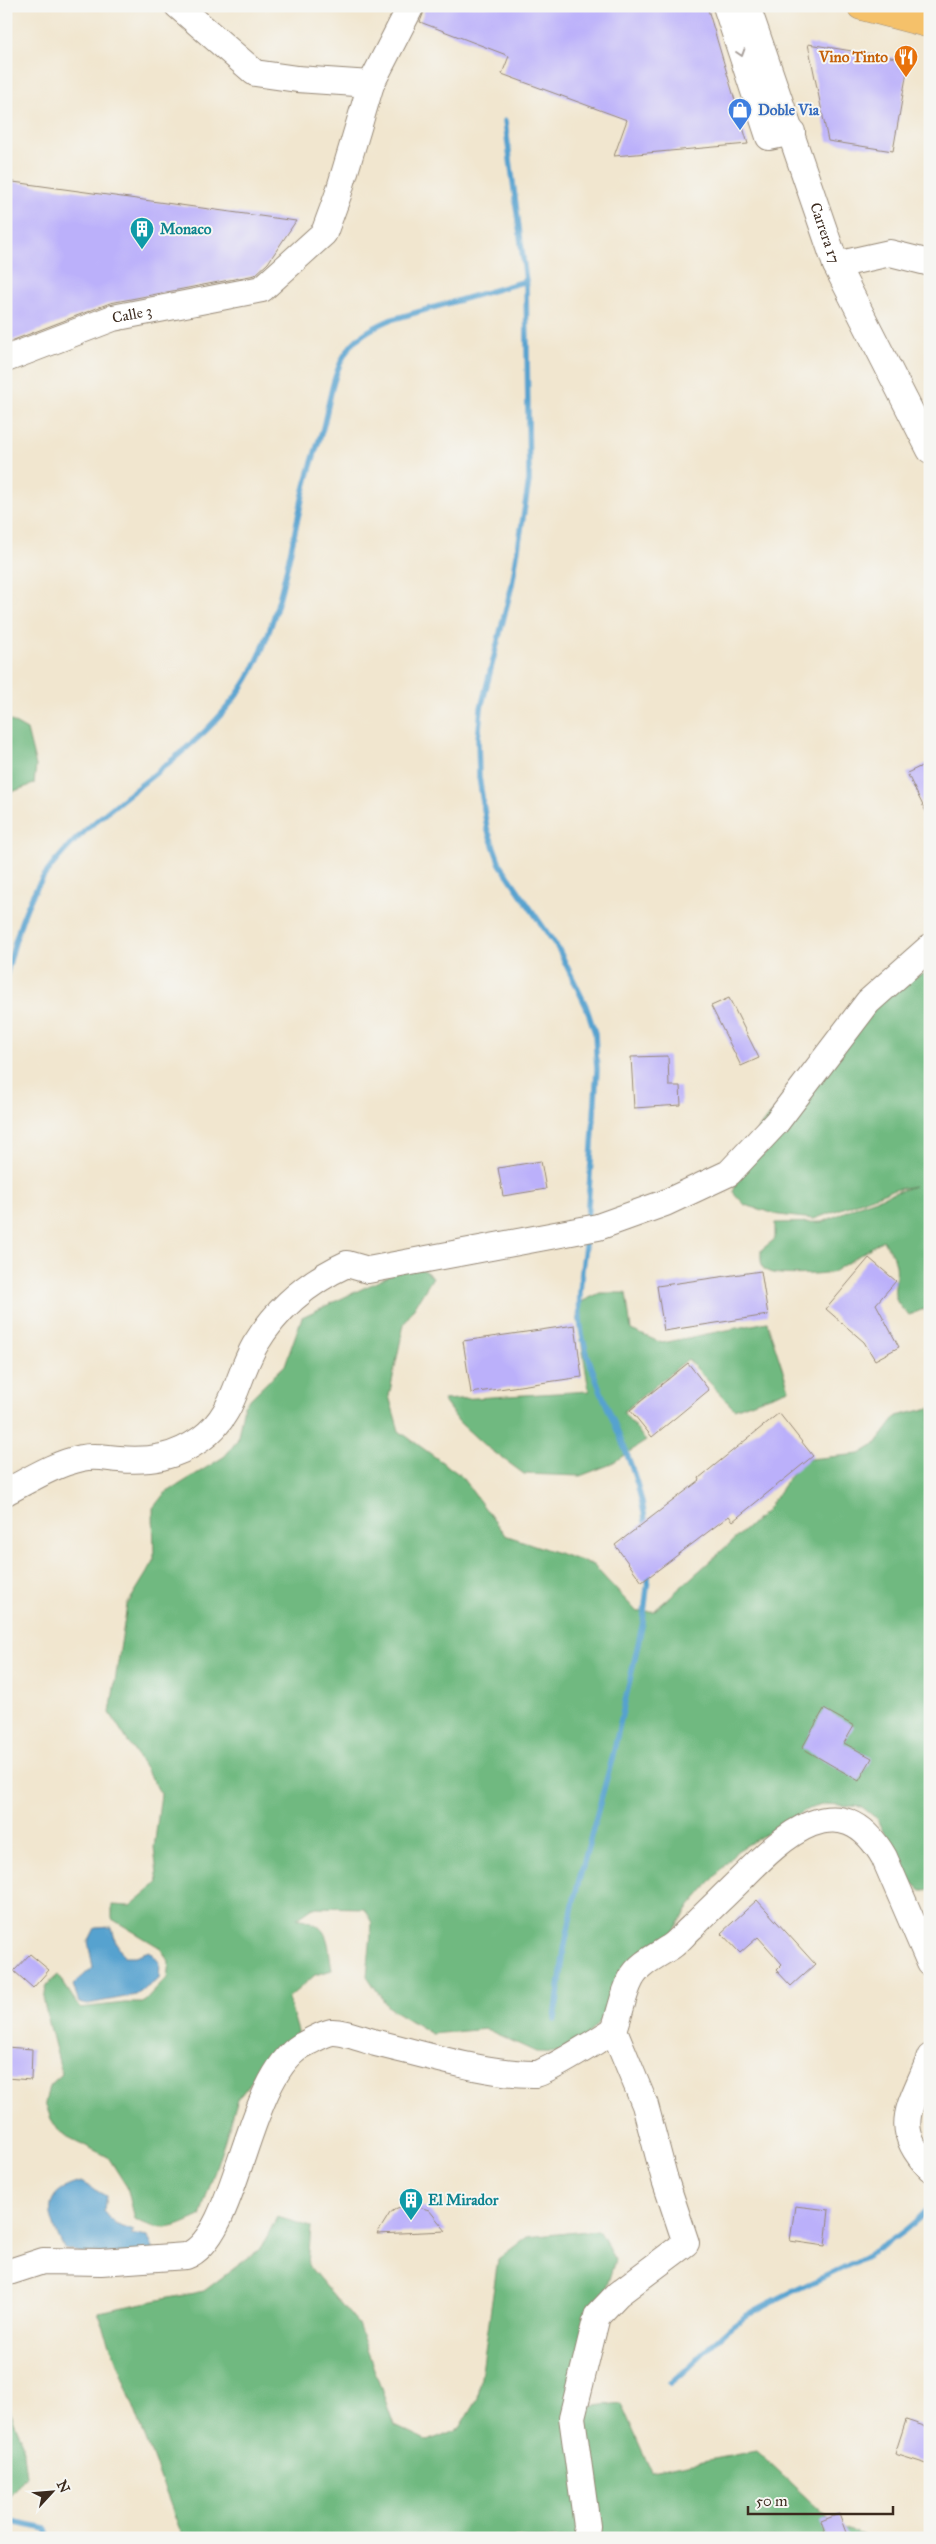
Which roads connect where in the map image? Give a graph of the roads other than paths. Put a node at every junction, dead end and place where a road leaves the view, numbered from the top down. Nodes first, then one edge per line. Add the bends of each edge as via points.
1 (178, 6) edge
2 (411, 6) edge
3 (726, 6) edge
4 (747, 6) edge
5 (861, 6) edge
6 (930, 24) edge
7 (371, 84) junction
8 (792, 132) junction
9 (836, 264) junction
10 (930, 264) edge
11 (6, 359) edge
12 (930, 450) edge
13 (930, 947) edge
14 (6, 1492) edge
15 (930, 1963) edge
16 (614, 2030) junction
17 (930, 2058) edge
18 (930, 2168) edge
19 (6, 2272) edge
20 (584, 2538) edge

1 - 7 street via 256,73
2 - 7 street
3 -> 8 street via 769,137
4 - 8 street, Carrera 17
5 - 6 main road
7 - 11 street, Calle 3 via 324,233 262,289 113,318
8 - 9 street, Carrera 17
9 - 10 street via 890,253
9 - 12 street, Carrera 17
13 - 14 street via 868,1002 776,1122 729,1173 598,1228 368,1270 347,1264 322,1276 282,1307 254,1346 225,1416 203,1438 166,1457 152,1460 97,1456 56,1465
15 - 16 street via 874,1840 851,1824 815,1821 799,1828 761,1857 674,1944 646,1962 632,1978
16 - 19 street via 538,2074 483,2068 332,2032 301,2046 282,2062 262,2102 217,2220 197,2252 186,2256 101,2262 43,2261
16 - 20 street via 645,2106 664,2180 686,2243 618,2294 597,2316 572,2417 587,2526
17 - 18 street via 911,2099 906,2129 914,2153

